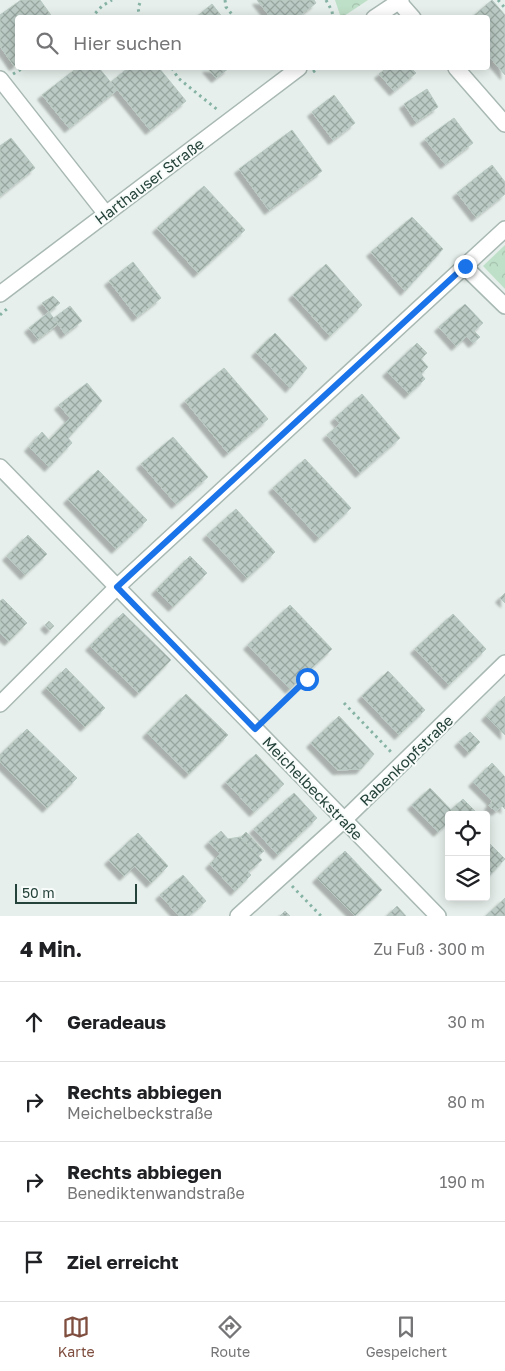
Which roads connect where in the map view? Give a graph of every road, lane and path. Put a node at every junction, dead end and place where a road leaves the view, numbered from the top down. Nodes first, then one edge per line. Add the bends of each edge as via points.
1 (112, 0) edge
2 (141, 0) edge
3 (225, 0) edge
4 (326, 0) edge
5 (498, 0) edge
6 (400, 1) edge
7 (505, 8) edge
8 (94, 15) edge
9 (139, 15) edge
10 (234, 15) edge
11 (333, 15) edge
12 (379, 15) edge
13 (410, 15) edge
14 (173, 70) edge
15 (296, 70) edge
16 (458, 70) edge
17 (0, 78) edge
18 (228, 121) junction
19 (505, 124) edge
20 (106, 214) junction
21 (505, 229) edge
22 (465, 266) junction
23 (0, 294) edge
24 (505, 306) edge
25 (0, 467) edge
26 (117, 587) junction
27 (505, 663) edge
28 (307, 679) dead end
29 (344, 703) dead end
30 (0, 704) edge
31 (255, 729) junction
32 (396, 757) dead end
33 (344, 820) junction
34 (289, 883) dead end
35 (238, 916) edge
36 (321, 916) edge
37 (438, 916) edge

1 - 8 path
2 - 9 path
3 - 10 path
4 - 11 path
5 - 7 path
6 - 12 street
6 - 13 street
14 - 18 path via 178,78 210,102
15 - 18 street, Harthauser Straße
16 - 19 street
17 - 20 street
18 - 20 street, Harthauser Straße
20 - 23 street, Harthauser Straße
21 - 22 street
22 - 24 street
22 - 26 street
25 - 26 street, Meichelbeckstraße
26 - 30 street
26 - 31 street, Meichelbeckstraße
27 - 33 street, Rabenkopfstraße
28 - 31 path
29 - 32 path
31 - 33 street, Meichelbeckstraße
33 - 35 street, Rabenkopfstraße
33 - 37 street, Meichelbeckstraße
34 - 36 path

